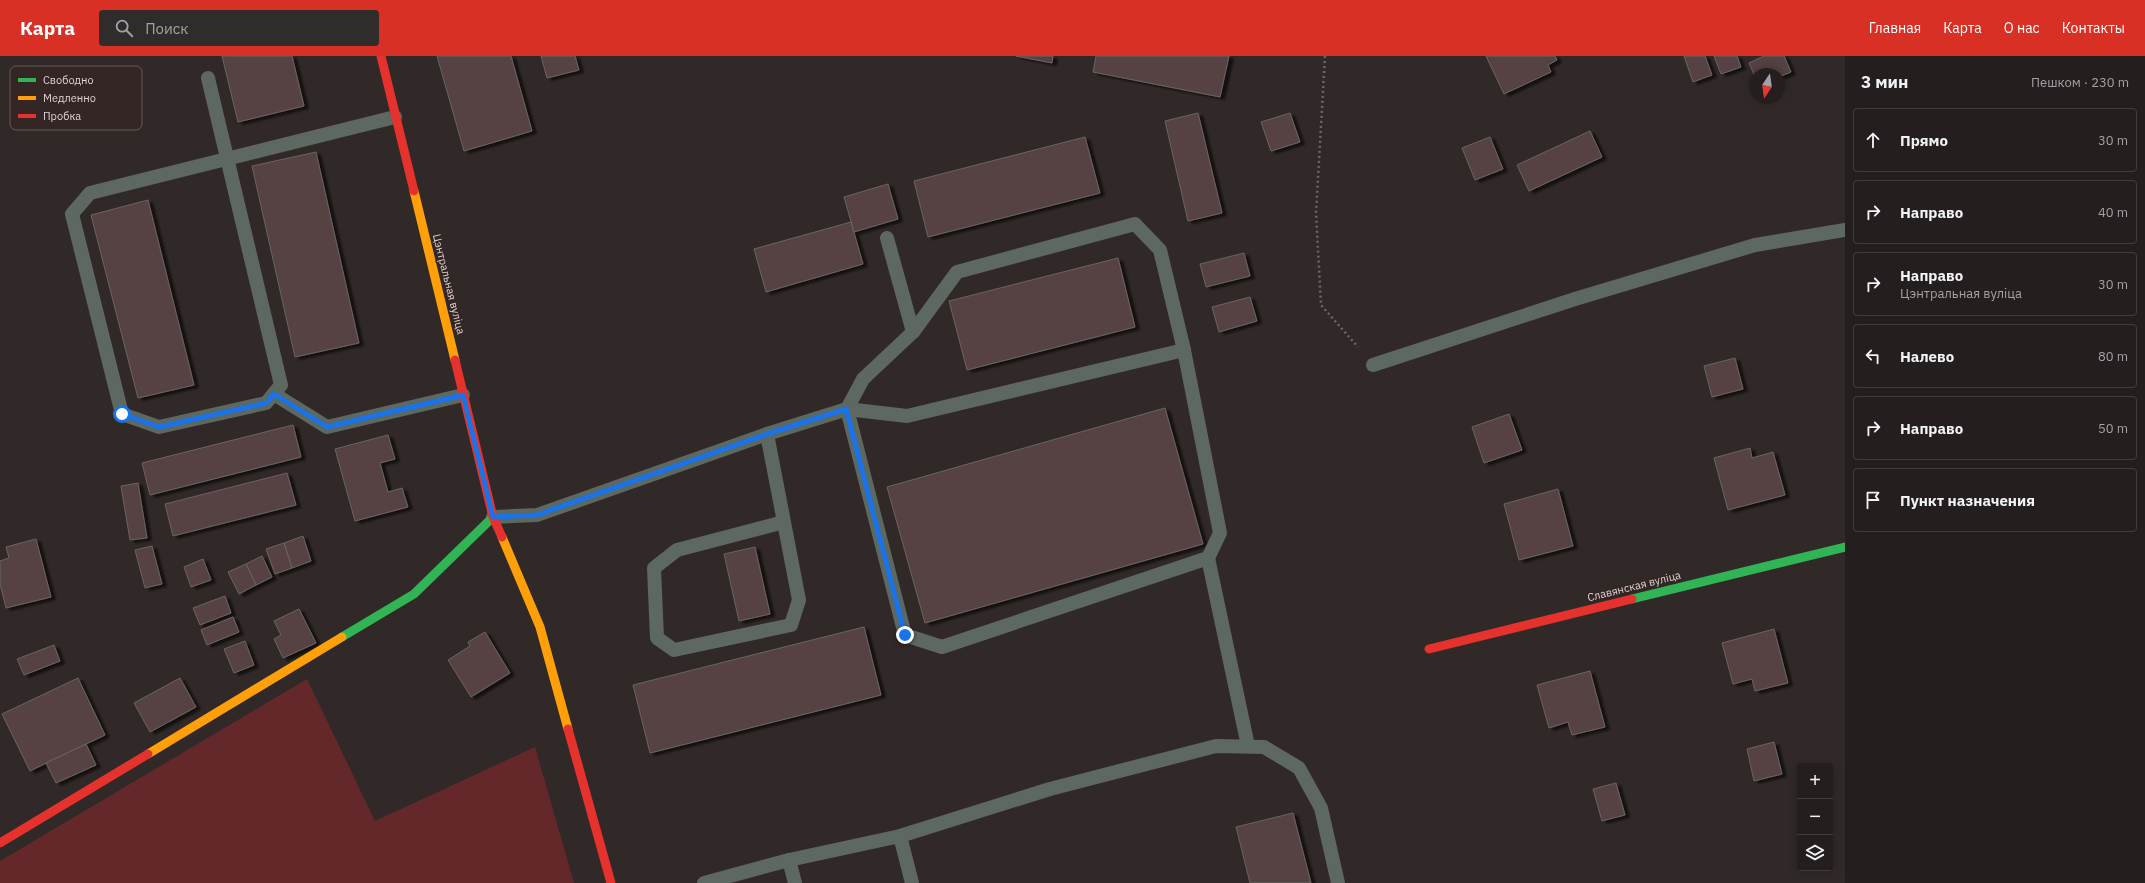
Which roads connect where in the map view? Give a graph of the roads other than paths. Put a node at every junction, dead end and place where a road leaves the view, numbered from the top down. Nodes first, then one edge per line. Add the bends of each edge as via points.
1 (381, 56) edge
2 (208, 78) dead end
3 (395, 116) junction
4 (228, 159) junction
5 (1845, 230) edge
6 (887, 238) dead end
7 (913, 332) junction
8 (1184, 350) junction
9 (1373, 365) road end
10 (274, 394) junction
11 (463, 395) junction
12 (846, 409) junction
13 (767, 434) junction
14 (493, 517) junction
15 (784, 522) junction
16 (1845, 547) edge
17 (1208, 558) junction
18 (1429, 649) dead end
19 (1248, 746) junction
20 (900, 836) junction
21 (0, 843) edge
22 (789, 860) junction
23 (611, 883) edge
24 (704, 883) edge
25 (795, 883) edge
26 (912, 883) edge
27 (1338, 883) edge

1 - 3 street, Цэнтральная вуліца
2 - 4 lane
3 - 4 lane
3 - 11 street, Цэнтральная вуліца
4 - 10 lane via 281,385
4 - 10 lane via 90,193 72,214 122,414 159,427 266,403
5 - 9 lane via 1755,244
6 - 7 lane
7 - 8 lane via 957,272 1135,224 1160,250
7 - 12 lane via 863,379
8 - 12 lane via 907,416
8 - 17 lane via 1220,533
10 - 11 lane via 327,427
11 - 14 street, Цэнтральная вуліца
12 - 13 lane
12 - 17 lane via 905,635 942,647
13 - 14 lane via 537,515
13 - 15 lane
14 - 21 street via 414,594
14 - 23 street, Цэнтральная вуліца via 540,627
15 - 15 lane via 799,600 790,625 674,650 657,638 654,568 677,550
16 - 18 street, Славянская вуліца
17 - 19 lane
19 - 20 lane via 1216,746 1050,789
19 - 27 lane via 1264,747 1299,768 1321,808
20 - 22 lane
20 - 26 lane
22 - 24 lane
22 - 25 lane

